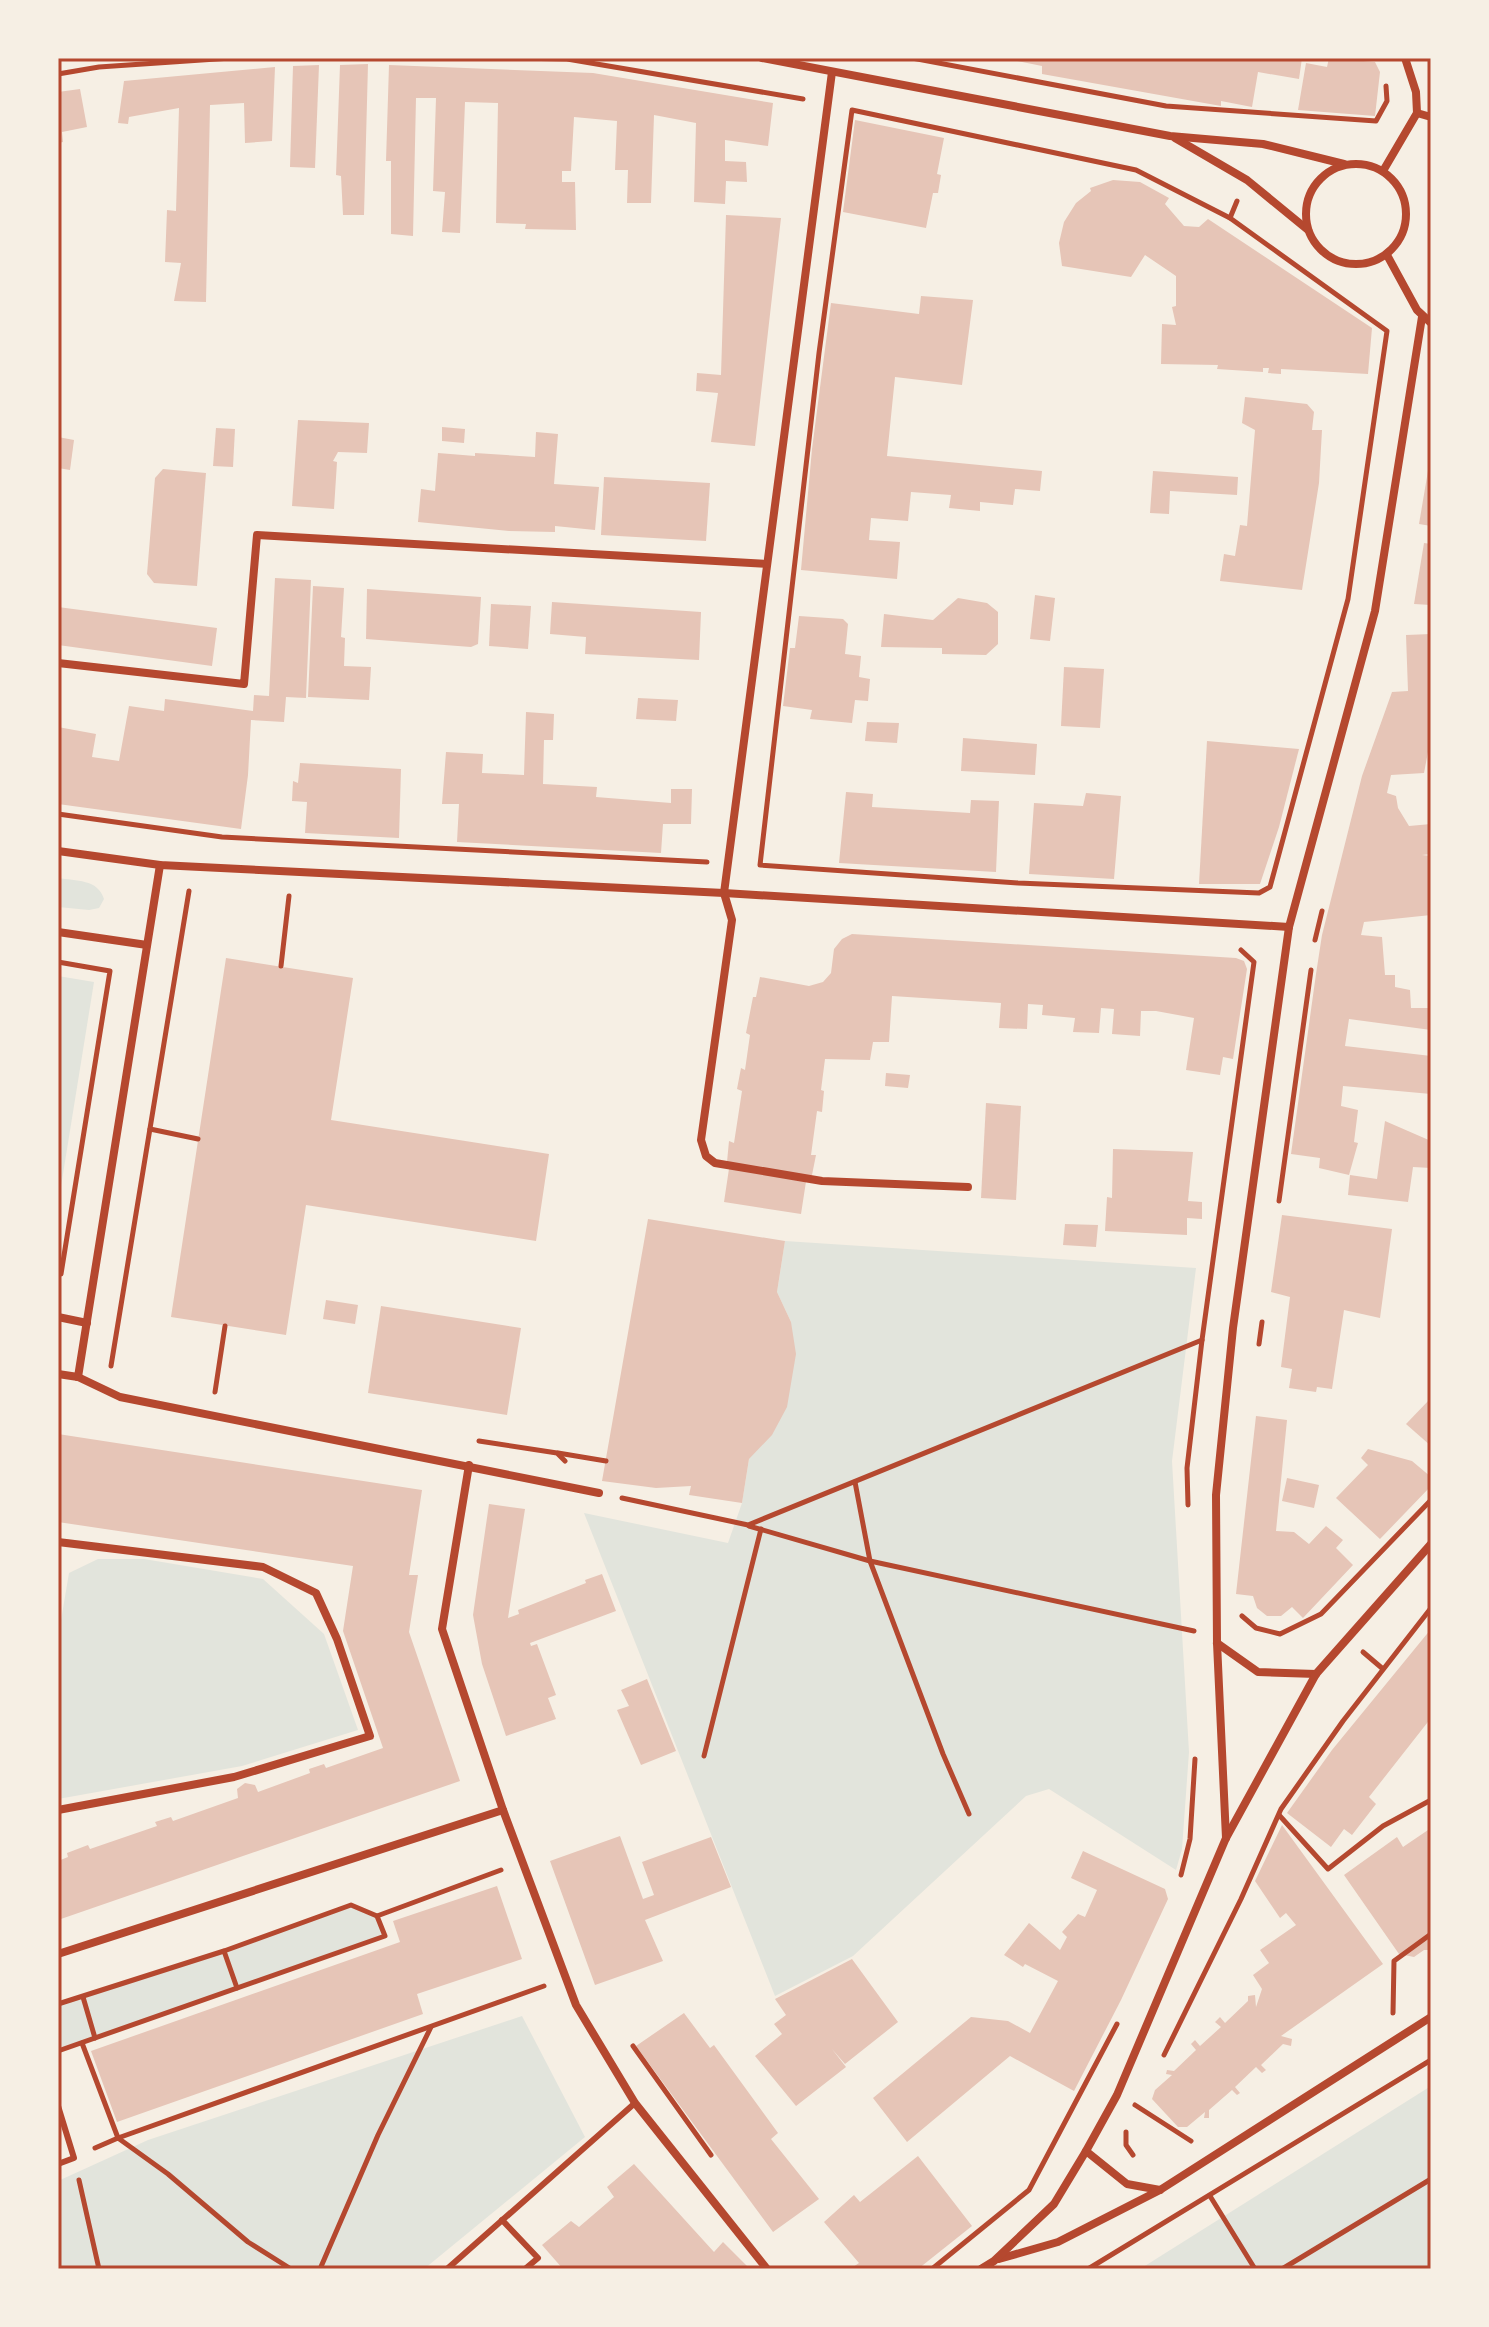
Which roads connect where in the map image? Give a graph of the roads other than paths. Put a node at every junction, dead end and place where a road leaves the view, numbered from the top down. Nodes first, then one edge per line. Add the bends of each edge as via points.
1 (762, 58) edge
2 (1405, 58) edge
3 (832, 72) junction
4 (1417, 113) junction
5 (1431, 117) edge
6 (1170, 136) junction
7 (1344, 164) junction
8 (1383, 171) junction
9 (1308, 230) junction
10 (1387, 255) junction
11 (1422, 317) junction
12 (1431, 323) edge
13 (767, 564) junction
14 (58, 663) edge
15 (58, 851) edge
16 (160, 865) junction
17 (724, 893) junction
18 (1289, 927) junction
19 (58, 932) edge
20 (147, 945) junction
21 (968, 1187) dead end
22 (58, 1317) edge
23 (87, 1323) junction
24 (58, 1374) edge
25 (78, 1377) junction
26 (469, 1465) junction
27 (599, 1493) road end
28 (58, 1542) edge
29 (1431, 1544) edge
30 (1217, 1643) junction
31 (1316, 1674) junction
32 (58, 1810) edge
33 (503, 1810) junction
34 (1226, 1838) junction
35 (58, 1954) edge
36 (1431, 2017) edge
37 (635, 2103) junction
38 (58, 2106) edge
39 (1086, 2151) junction
40 (58, 2164) edge
41 (1160, 2190) junction
42 (502, 2220) junction
43 (994, 2261) junction
44 (447, 2269) edge
45 (525, 2269) edge
46 (767, 2269) edge
47 (981, 2269) edge

1 - 3 street
2 - 4 street
3 - 6 street
3 - 13 street
4 - 5 street
4 - 8 street
6 - 7 street via 1263,144
6 - 9 street via 1247,180
7 - 8 street via 1364,163
7 - 9 street via 1312,188 1306,207
8 - 10 street via 1398,184 1407,222
9 - 10 street via 1321,250 1341,263 1364,264
10 - 11 street
11 - 12 street
11 - 18 street via 1375,611
13 - 14 street via 257,535 244,684
13 - 17 street
15 - 16 street
16 - 17 street
16 - 20 street
17 - 18 street
17 - 21 street via 732,920 701,1140 706,1156 715,1163 822,1181
18 - 30 street via 1233,1328 1216,1495
19 - 20 street
20 - 23 street
22 - 23 street
23 - 25 street
24 - 25 street
25 - 26 street via 120,1397
26 - 27 street
26 - 33 street via 442,1629
28 - 32 street via 263,1567 316,1593 370,1736 234,1777
29 - 31 street
30 - 31 street via 1258,1672
30 - 34 street
31 - 34 street
33 - 35 street
33 - 37 street via 576,2005
34 - 39 street via 1117,2095
36 - 41 street
37 - 42 lane
37 - 46 street
38 - 40 lane via 74,2158
39 - 41 street via 1127,2184
39 - 43 street via 1054,2204
41 - 43 street via 1058,2242
42 - 44 lane
42 - 45 lane via 538,2258
43 - 47 street

